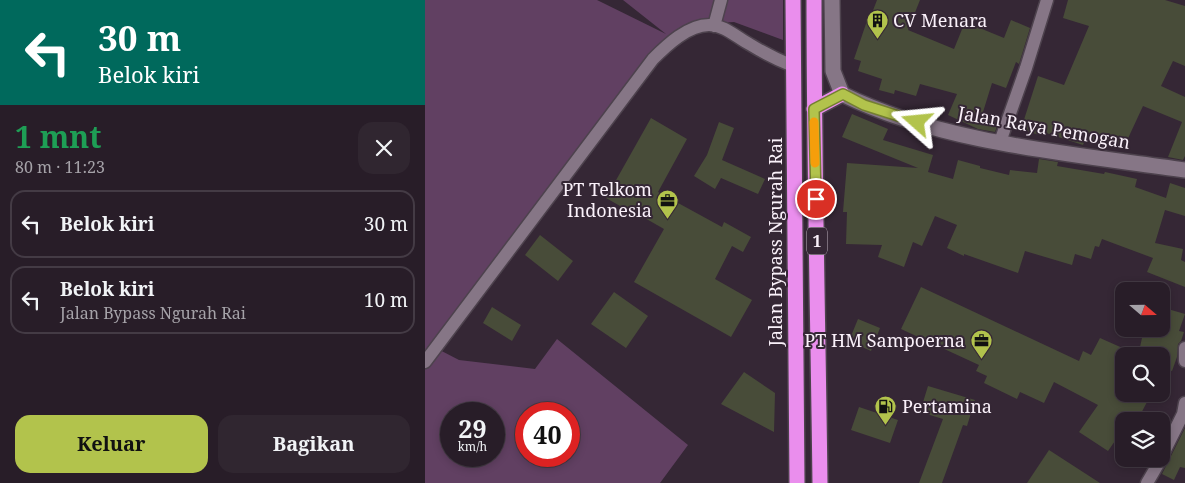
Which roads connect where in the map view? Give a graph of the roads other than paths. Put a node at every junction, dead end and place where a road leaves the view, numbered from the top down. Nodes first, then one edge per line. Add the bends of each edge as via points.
1 (721, 0) edge
2 (793, 0) edge
3 (814, 0) edge
4 (832, 0) edge
5 (1047, 0) edge
6 (714, 26) junction
7 (793, 66) junction
8 (843, 94) junction
9 (814, 109) junction
10 (1000, 142) junction
11 (1185, 170) edge
12 (1185, 348) edge
13 (1185, 361) edge
14 (425, 362) edge
15 (1185, 403) edge
16 (1170, 440) edge
17 (1156, 467) edge
18 (797, 483) edge
19 (820, 483) edge
20 (1147, 483) edge

1 - 6 street
2 - 7 highway, Jalan Bypass Ngurah Rai / 1
3 - 9 highway, 1
4 - 8 street via 833,71
5 - 10 street
6 - 7 street
6 - 14 street via 701,26 687,32 653,58
7 - 18 highway, Jalan Bypass Ngurah Rai / 1
8 - 9 highway
8 - 10 street, Jalan Raya Pemogan via 864,105 931,126
9 - 19 highway, 1
10 - 11 street, Jalan Raya Pemogan
12 - 13 street
15 - 16 street
17 - 20 street

